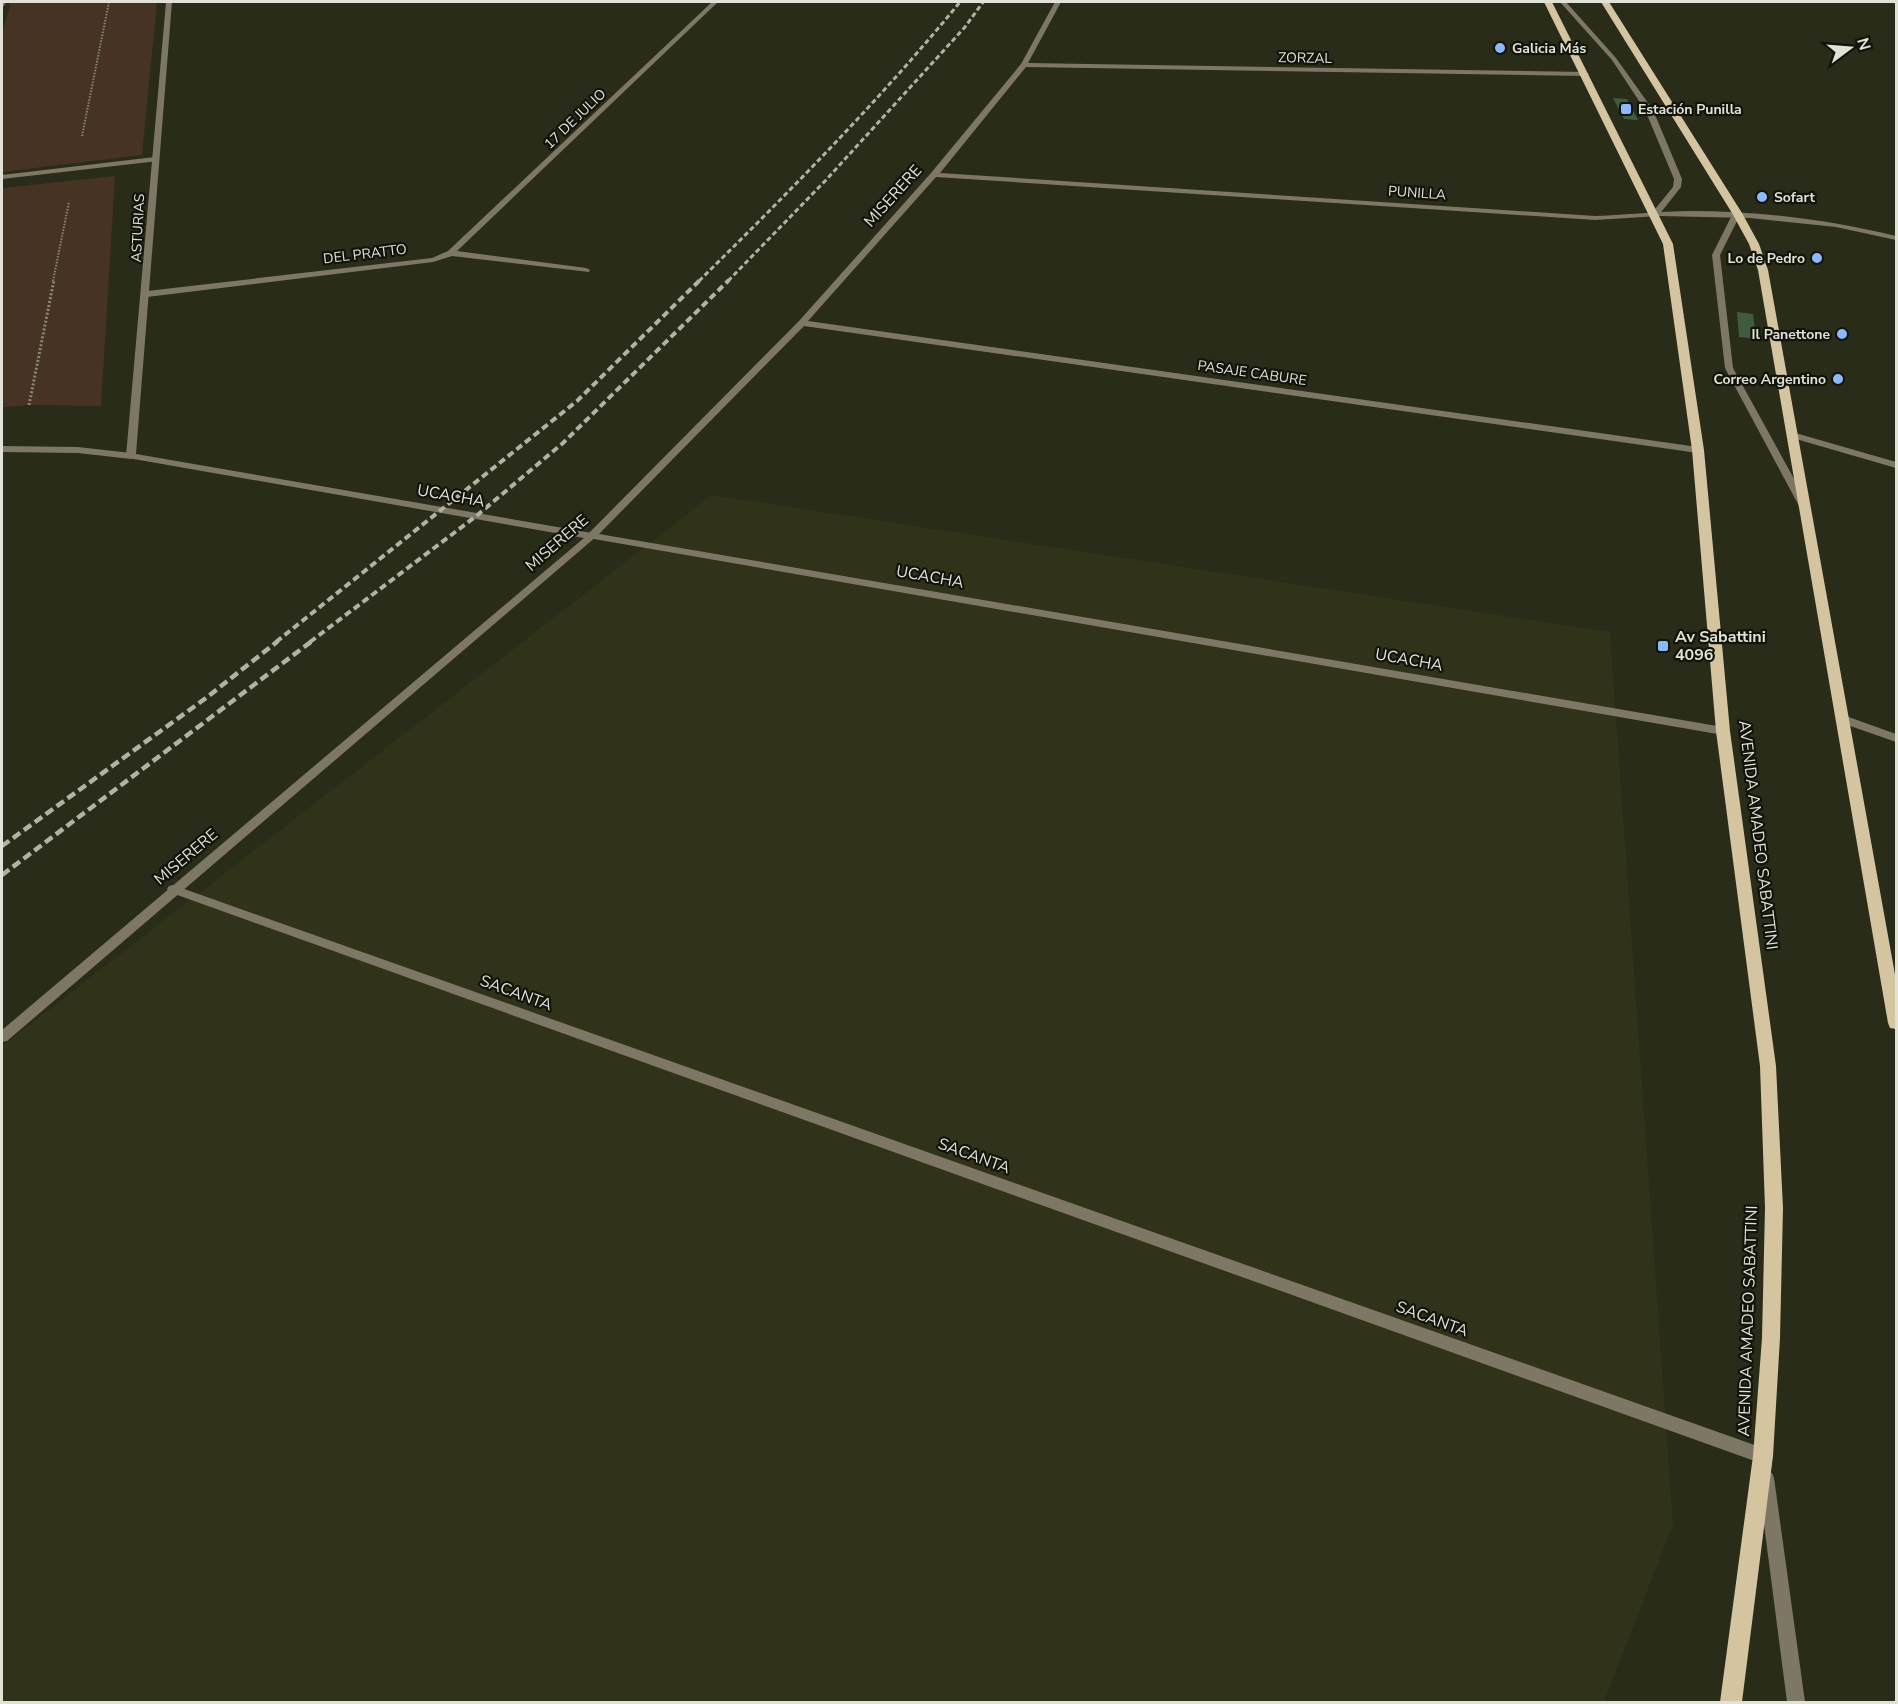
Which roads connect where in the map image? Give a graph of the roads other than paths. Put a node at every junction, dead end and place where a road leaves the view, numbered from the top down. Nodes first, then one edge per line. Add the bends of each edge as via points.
1 (169, 2) edge
2 (715, 2) edge
3 (1058, 2) edge
4 (1548, 2) edge
5 (1563, 2) edge
6 (1605, 2) edge
7 (1024, 65) junction
8 (1586, 74) junction
9 (155, 159) junction
10 (934, 175) junction
11 (2, 177) edge
12 (1737, 213) junction
13 (1655, 214) junction
14 (1896, 238) edge
15 (451, 254) junction
16 (586, 270) dead end
17 (147, 294) junction
18 (802, 323) junction
19 (1792, 435) junction
20 (2, 449) edge
21 (1698, 450) junction
22 (131, 456) junction
23 (1896, 465) edge
24 (1804, 507) junction
25 (592, 536) junction
26 (1843, 719) junction
27 (1723, 731) junction
28 (1896, 738) edge
29 (173, 889) junction
30 (1896, 1023) edge
31 (2, 1037) edge
32 (1763, 1456) junction
33 (1731, 1702) edge
34 (1796, 1702) edge

1 - 9 street, ASTURIAS
2 - 15 street, 17 DE JULIO
3 - 7 street, MISERERE
4 - 8 main road, AVENIDA AMADEO SABATTINI
5 - 13 street via 1614,59 1649,110 1678,179 1677,187
6 - 12 main road
7 - 8 street, ZORZAL
7 - 10 street, MISERERE
8 - 13 main road, AVENIDA AMADEO SABATTINI
9 - 11 street
9 - 17 street, ASTURIAS
10 - 13 street, PUNILLA via 1594,219
10 - 18 street, MISERERE
12 - 13 street, PUNILLA
12 - 14 street, PUNILLA via 1808,219
12 - 19 main road via 1763,270
12 - 24 street via 1716,255 1729,368
13 - 21 main road, AVENIDA AMADEO SABATTINI via 1672,265
15 - 16 street, DEL PRATTO
15 - 17 street, DEL PRATTO via 433,260
17 - 22 street, ASTURIAS
18 - 21 street, PASAJE CABURE
18 - 25 street, MISERERE
19 - 23 street
19 - 24 main road
20 - 22 street, UCACHA via 78,450
21 - 27 main road, AVENIDA AMADEO SABATTINI
22 - 25 street, UCACHA
24 - 26 main road
25 - 27 street, UCACHA
25 - 29 street, MISERERE
26 - 28 street
26 - 30 main road
27 - 32 main road, AVENIDA AMADEO SABATTINI via 1768,1066 1774,1208
29 - 31 street, MISERERE
29 - 32 street, SACANTA
32 - 33 main road, AVENIDA AMADEO SABATTINI
32 - 34 street

